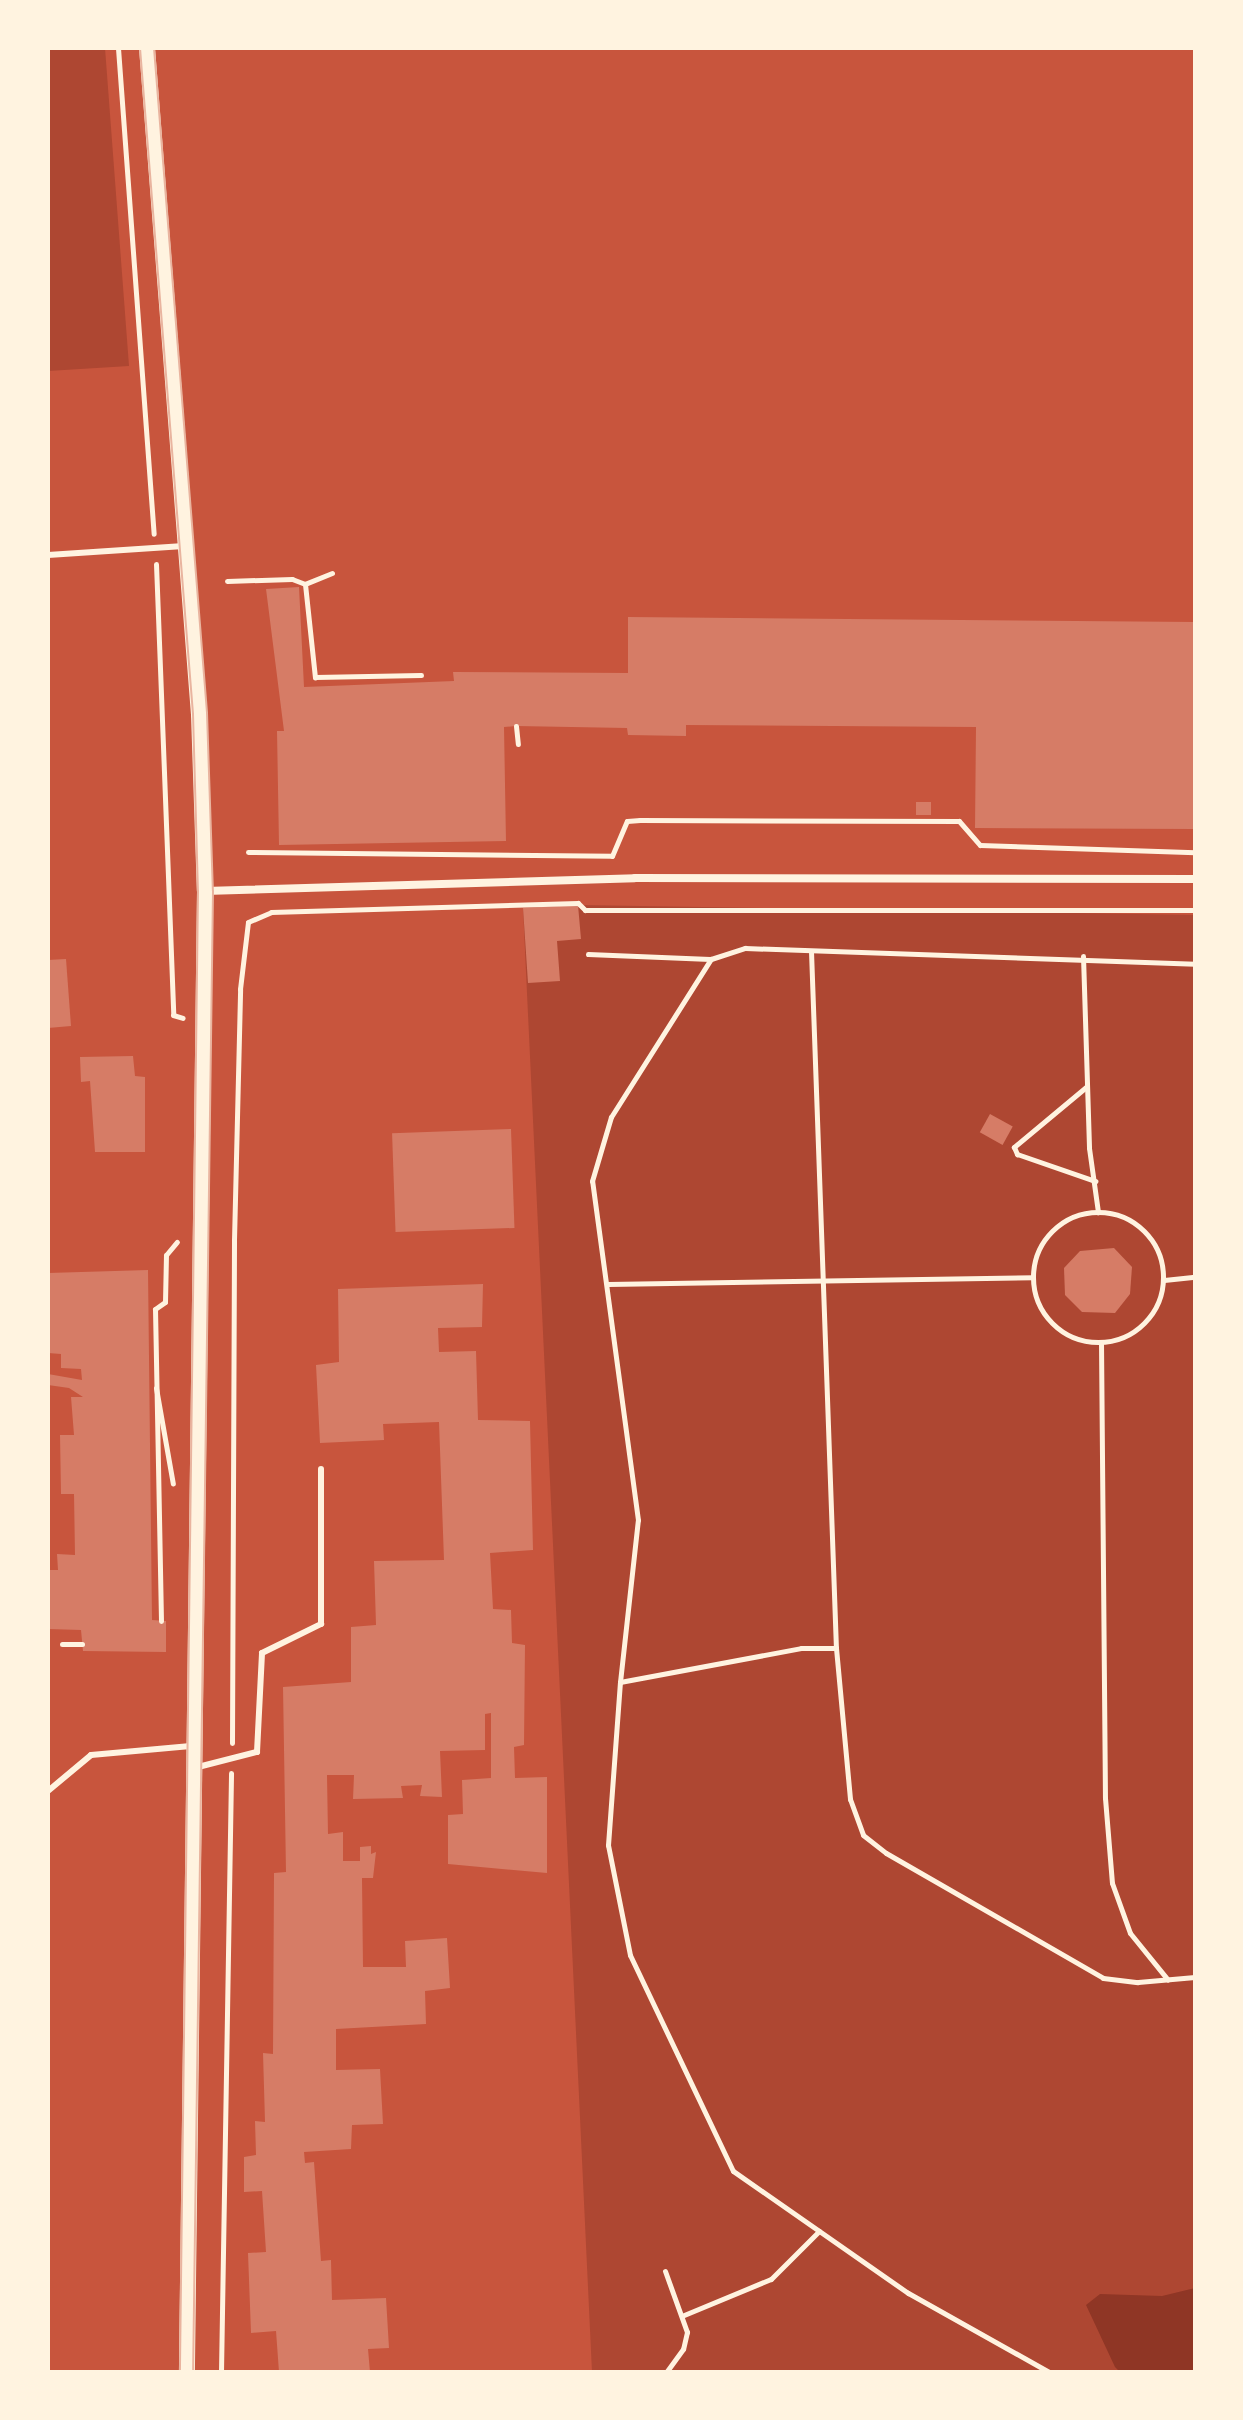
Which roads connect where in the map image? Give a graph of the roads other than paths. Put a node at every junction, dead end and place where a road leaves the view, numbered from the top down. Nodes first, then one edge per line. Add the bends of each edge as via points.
1 (147, 48) edge
2 (184, 546) junction
3 (48, 555) edge
4 (1195, 879) edge
5 (205, 891) junction
6 (321, 1469) dead end
7 (195, 1746) junction
8 (195, 1768) junction
9 (48, 1791) edge
10 (187, 2372) edge

1 - 2 main road
2 - 3 lane
2 - 5 main road via 199,714
4 - 5 street via 635,878
5 - 7 main road
6 - 8 lane via 321,1624 262,1653 257,1752
7 - 8 main road
7 - 9 lane via 132,1747 91,1755
8 - 10 main road

